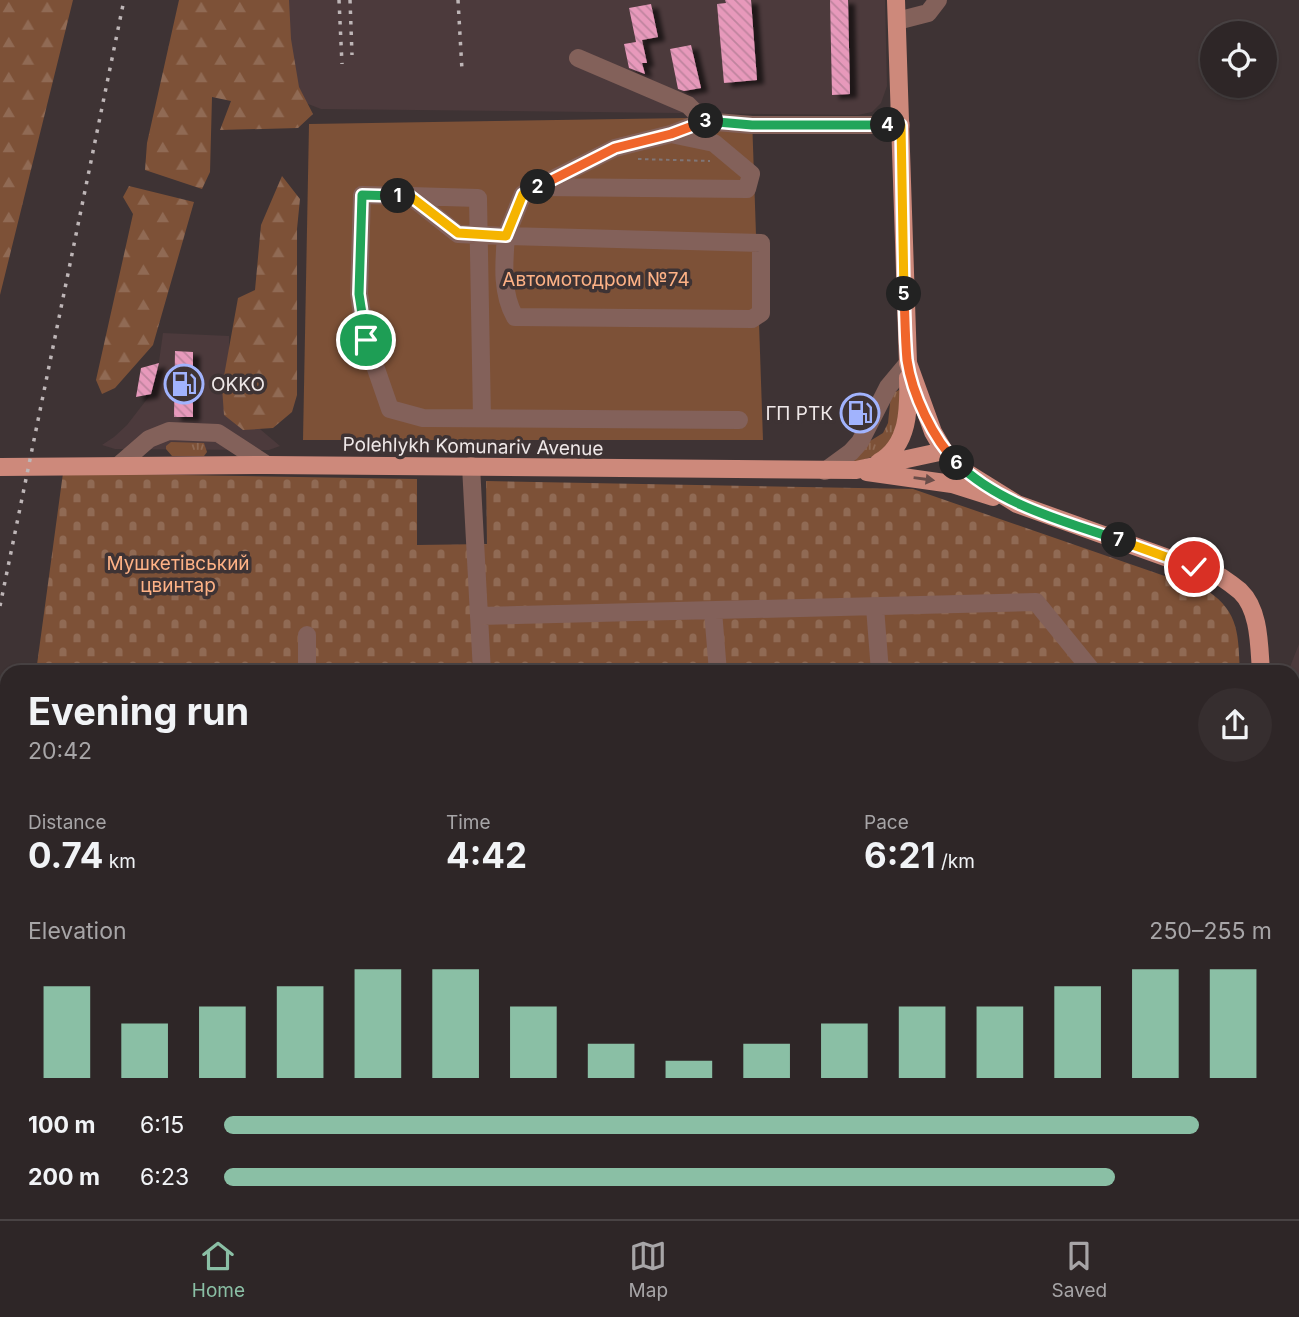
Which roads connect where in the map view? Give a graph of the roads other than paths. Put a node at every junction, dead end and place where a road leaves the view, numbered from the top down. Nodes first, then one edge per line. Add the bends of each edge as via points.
1 (896, 0) edge
2 (938, 0) edge
3 (897, 21) junction
4 (578, 58) dead end
5 (704, 121) junction
6 (901, 125) junction
7 (671, 134) junction
8 (536, 187) junction
9 (410, 196) junction
10 (479, 234) junction
11 (506, 236) junction
12 (908, 363) junction
13 (482, 418) junction
14 (739, 420) dead end
15 (944, 451) junction
16 (119, 465) junction
17 (267, 465) junction
18 (471, 466) junction
19 (0, 467) edge
20 (825, 471) junction
21 (856, 471) junction
22 (1017, 504) junction
23 (875, 607) junction
24 (713, 611) junction
25 (479, 616) junction
26 (307, 635) dead end
27 (307, 665) edge
28 (482, 665) edge
29 (717, 665) edge
30 (879, 665) edge
31 (1087, 665) edge
32 (1261, 665) edge

1 - 3 main road
2 - 3 street via 928,13
3 - 6 main road
4 - 5 street via 688,105
5 - 6 street
5 - 7 street
6 - 12 main road
7 - 8 street via 615,148
7 - 8 street via 714,143 751,174 747,189
8 - 11 street via 523,194
9 - 10 street via 458,233
9 - 10 street via 478,198
9 - 13 street via 362,195 359,294 366,340 390,409 423,418
10 - 11 street
10 - 13 street
11 - 11 street via 503,265 515,317 752,319 761,313 761,243
12 - 15 main road via 925,415
12 - 20 street via 888,387 860,442
12 - 21 main road via 901,442 888,457
13 - 14 street
15 - 21 main road, Polehlykh Komunariv Avenue
15 - 22 main road via 967,473
16 - 17 main road, Polehlykh Komunariv Avenue
16 - 17 street via 149,439 183,431 218,433
16 - 19 main road, Polehlykh Komunariv Avenue
17 - 18 main road, Polehlykh Komunariv Avenue
18 - 20 main road, Polehlykh Komunariv Avenue
18 - 25 street
20 - 21 main road, Polehlykh Komunariv Avenue
21 -> 22 main road via 952,484
22 - 32 main road via 1222,577 1242,592 1254,614
23 - 24 street
23 - 30 street
23 - 31 street via 1036,602
24 - 25 street
24 - 29 street
25 - 28 street
26 - 27 street

